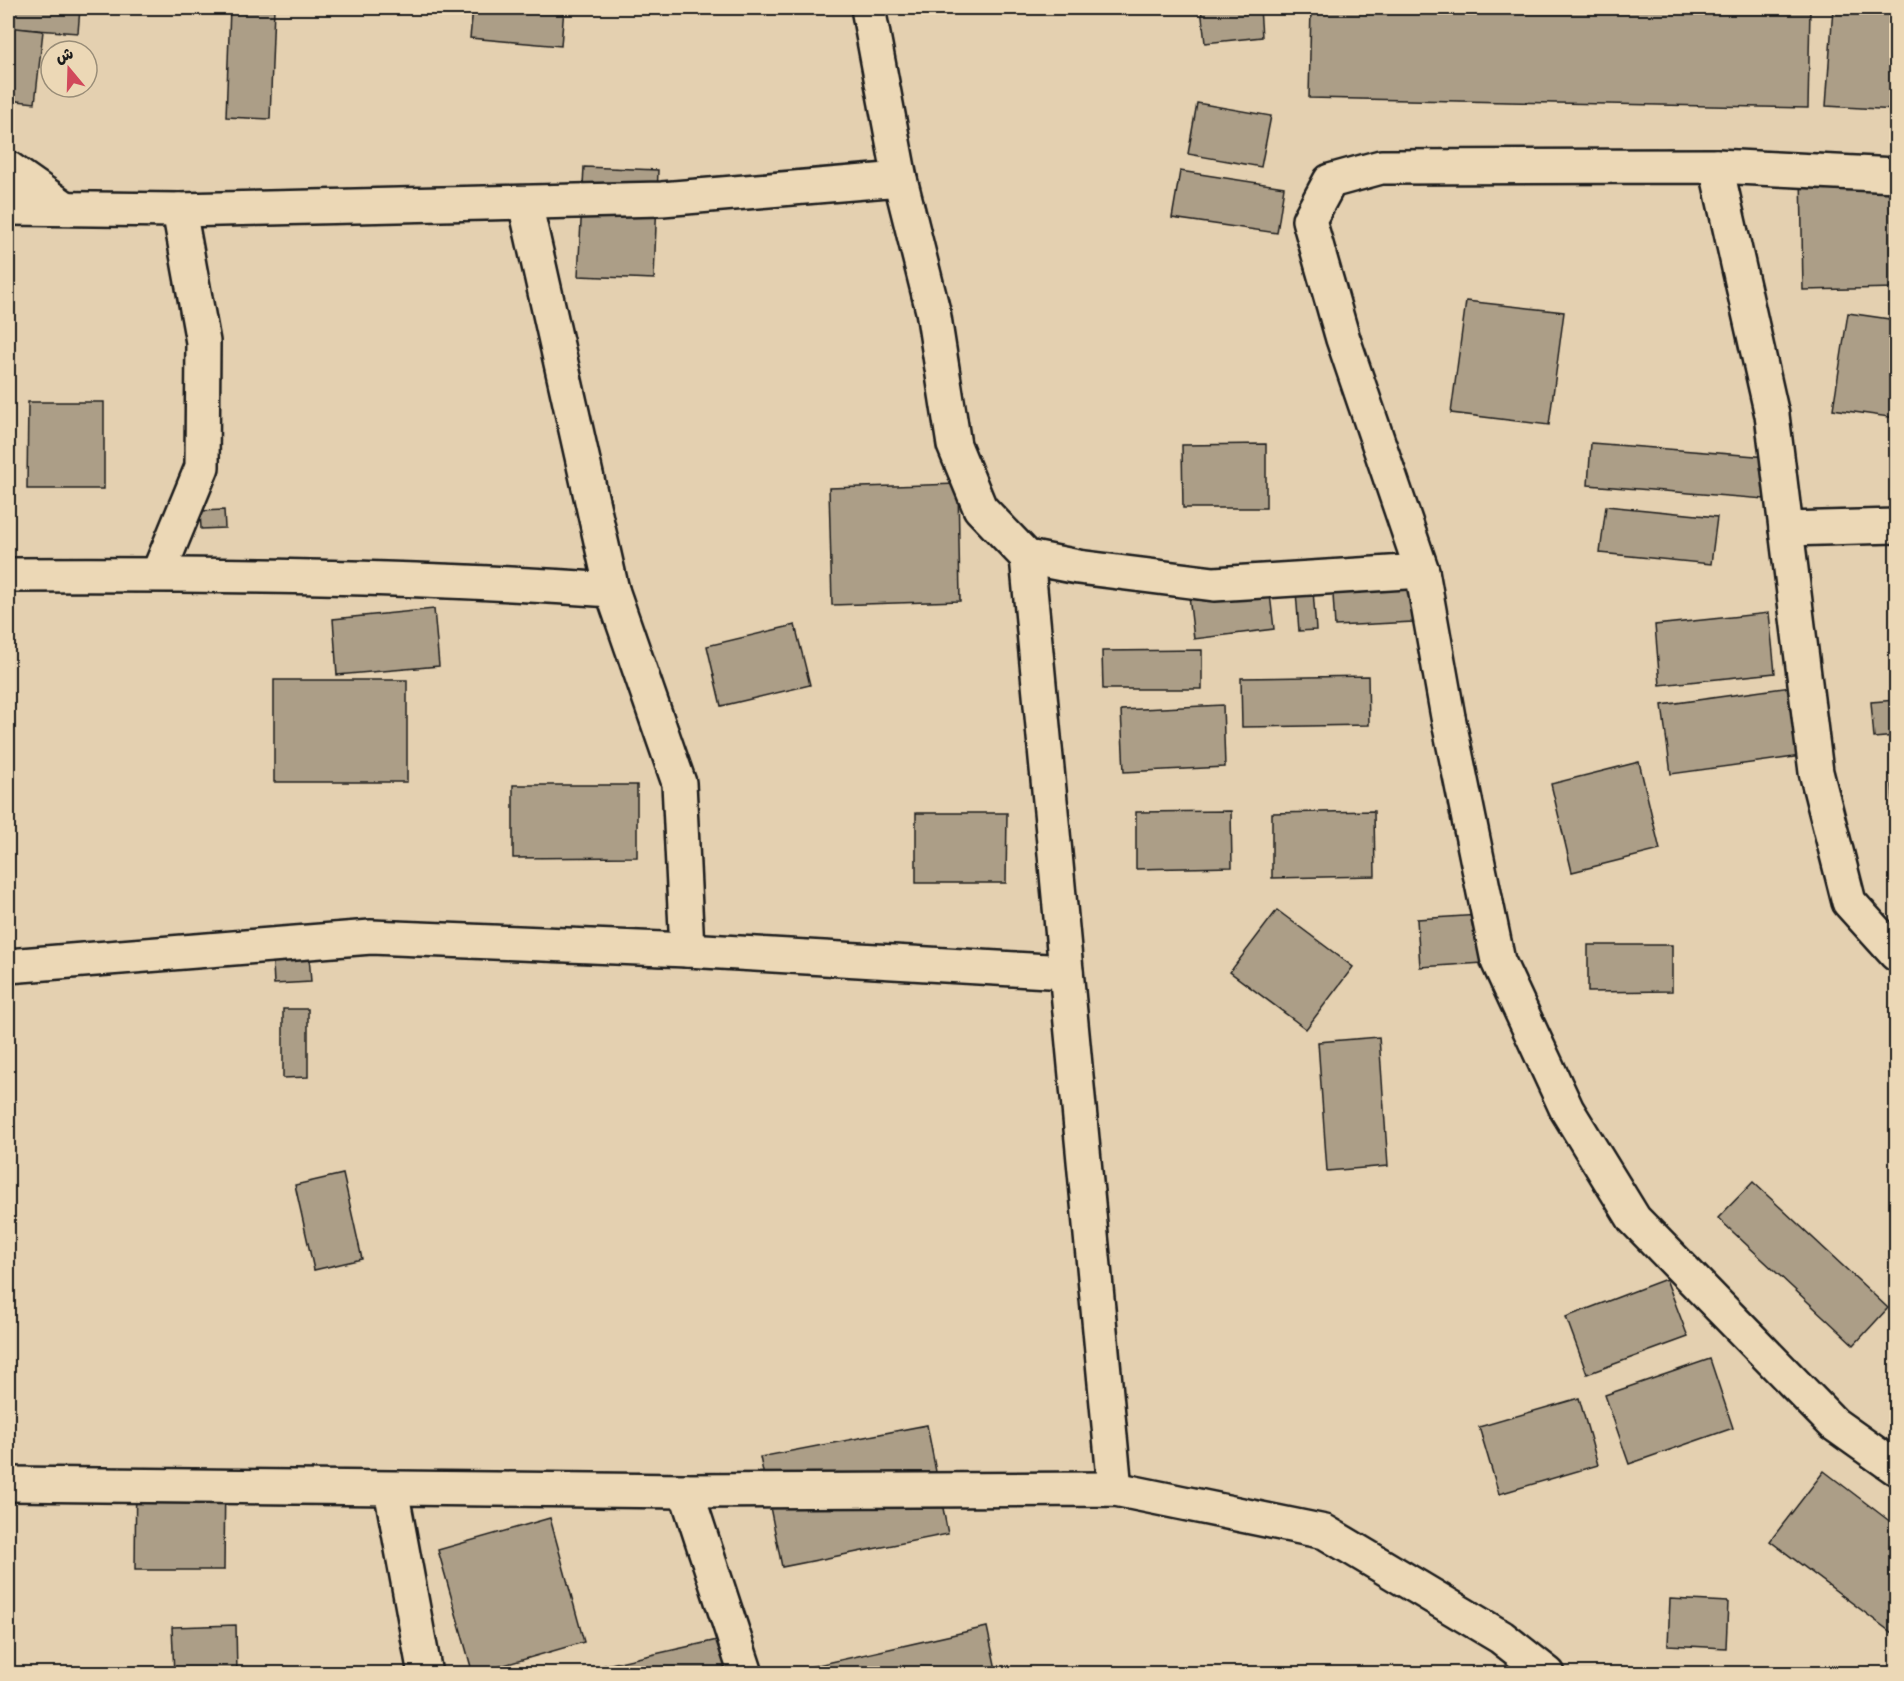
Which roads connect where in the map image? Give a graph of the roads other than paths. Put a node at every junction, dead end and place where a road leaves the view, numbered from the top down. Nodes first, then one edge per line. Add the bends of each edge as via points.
1 (868, 8) edge
2 (1716, 166) junction
3 (8, 168) edge
4 (1896, 175) edge
5 (900, 179) junction
6 (525, 203) junction
7 (8, 208) edge
8 (65, 208) junction
9 (179, 210) junction
10 (1896, 526) edge
11 (1786, 529) junction
12 (1027, 557) junction
13 (1422, 571) junction
14 (158, 574) junction
15 (8, 576) edge
16 (612, 590) junction
17 (687, 950) junction
18 (1896, 954) edge
19 (8, 966) edge
20 (1066, 972) junction
21 (1896, 1468) edge
22 (8, 1484) edge
23 (391, 1489) junction
24 (1115, 1489) junction
25 (686, 1491) junction
26 (425, 1674) edge
27 (746, 1674) edge
28 (1548, 1674) edge

1 - 5 street
2 - 4 street
2 - 11 street via 1772,415
2 - 13 street via 1381,167 1330,181 1310,220 1343,339
3 - 8 street
5 - 6 street via 662,199
5 - 12 street via 933,311 954,445 980,508
6 - 9 street
6 - 16 street
7 - 8 street
8 - 9 street
9 - 14 street via 203,342 202,467
10 - 11 street
11 - 18 street via 1816,772 1849,902
12 - 13 street via 1214,584
12 - 20 street
13 - 21 street via 1498,961 1567,1110 1634,1219 1834,1424
14 - 15 street
14 - 16 street via 486,581
16 - 17 street via 679,783
17 - 19 street via 370,937
17 - 20 street
20 - 24 street
22 - 23 street
23 - 25 street
23 - 26 street
24 - 25 street
24 - 28 street via 1325,1532 1501,1637
25 - 27 street

